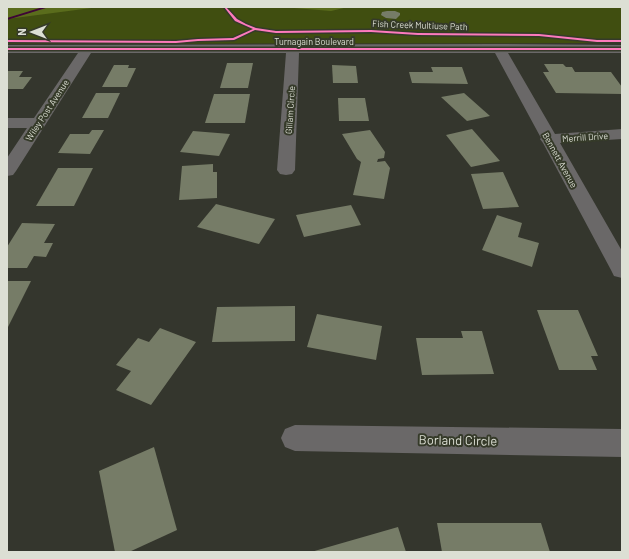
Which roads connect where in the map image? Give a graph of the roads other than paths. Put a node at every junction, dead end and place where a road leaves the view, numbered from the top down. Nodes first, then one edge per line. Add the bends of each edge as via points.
1 (499, 48) junction
2 (7, 49) edge
3 (87, 49) junction
4 (622, 49) edge
5 (293, 50) junction
6 (38, 123) junction
7 (7, 124) edge
8 (622, 134) edge
9 (548, 139) junction
10 (286, 170) dead end
11 (7, 171) edge
12 (622, 270) edge
13 (295, 438) dead end
14 (622, 443) edge

1 - 4 street, Turnagain Boulevard
1 - 5 street, Turnagain Boulevard
1 - 9 street, Bennett Avenue
2 - 3 street, Turnagain Boulevard
3 - 5 street, Turnagain Boulevard
3 - 6 street, Wiley Post Avenue
5 - 10 street, Gillam Circle
6 - 7 street
6 - 11 street, Wiley Post Avenue
8 - 9 street, Merrill Drive
9 - 12 street, Bennett Avenue
13 - 14 street, Borland Circle

